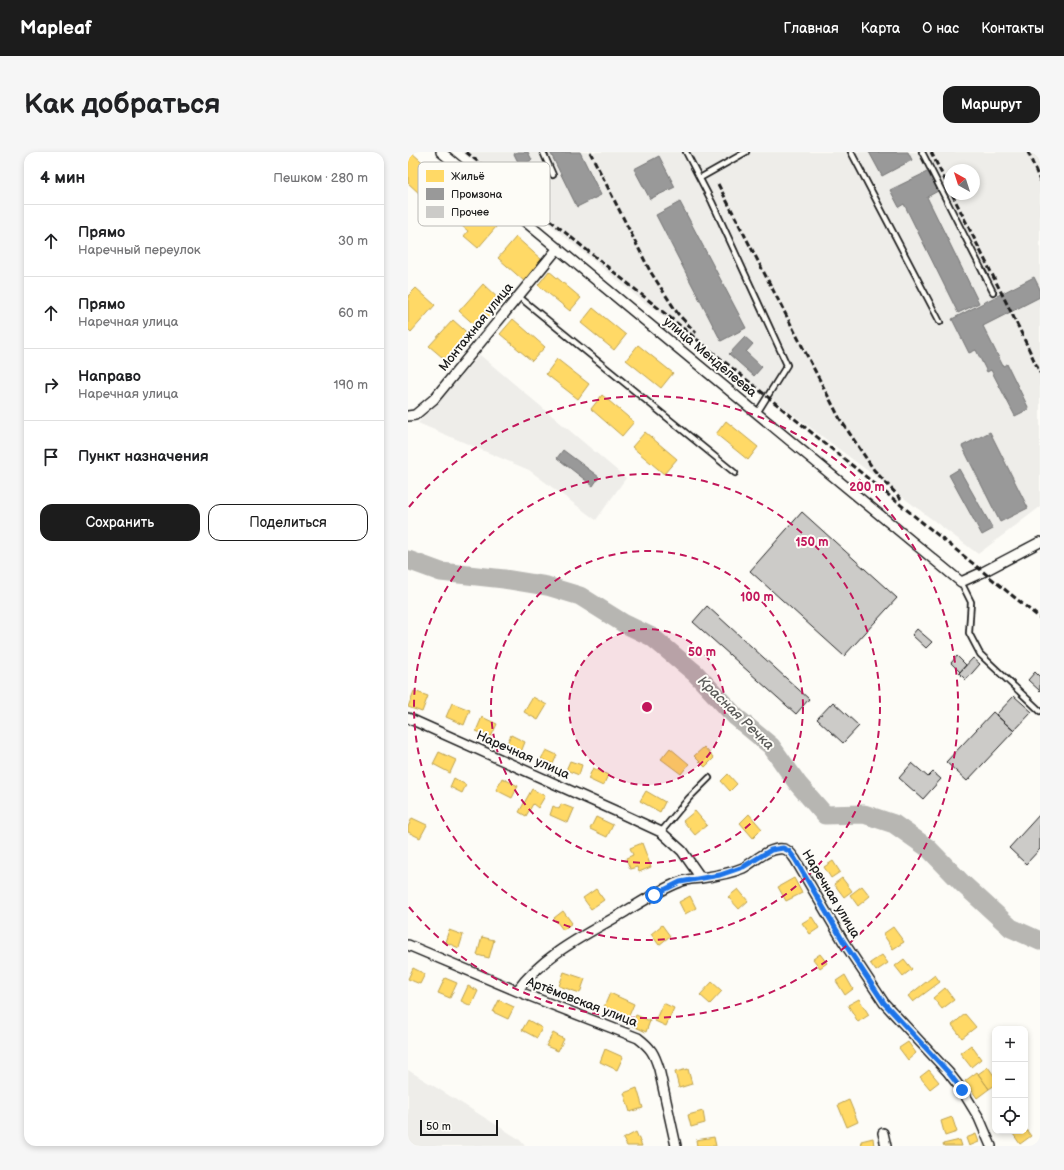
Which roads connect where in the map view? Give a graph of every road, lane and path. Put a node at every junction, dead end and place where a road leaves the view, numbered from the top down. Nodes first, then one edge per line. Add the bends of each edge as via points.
1 (441, 152) edge
2 (543, 152) edge
3 (686, 152) edge
4 (746, 152) edge
5 (851, 152) edge
6 (922, 152) edge
7 (453, 162) edge
8 (547, 162) edge
9 (550, 168) edge
10 (553, 175) dead end
11 (700, 178) junction
12 (531, 226) edge
13 (558, 248) junction
14 (993, 292) dead end
15 (518, 296) junction
16 (940, 322) dead end
17 (757, 413) junction
18 (408, 416) edge
19 (735, 473) dead end
20 (1040, 542) edge
21 (961, 582) junction
22 (1040, 711) edge
23 (408, 718) edge
24 (709, 778) dead end
25 (661, 832) junction
26 (701, 878) junction
27 (408, 945) edge
28 (517, 991) junction
29 (883, 1133) dead end
30 (676, 1146) edge
31 (886, 1146) edge
32 (991, 1146) edge

1 - 7 street, улица Менделеева
2 - 8 lane
3 - 11 lane
4 - 11 lane
5 - 16 lane
6 - 14 lane
9 - 10 lane
11 - 17 lane via 788,365
12 - 13 street, улица Менделеева
13 - 15 street, Монтажная улица
13 - 17 street, улица Менделеева
15 - 18 street, Монтажная улица via 434,399 415,415
15 - 19 lane
17 - 21 street, улица Менделеева
20 - 21 street
21 - 22 lane via 971,602 968,633 980,654
23 - 25 street, Наречная улица
24 - 25 lane
25 - 26 street, Наречная улица via 682,851
26 - 28 street via 680,882 654,895 560,950 524,981
26 - 32 street, Наречная улица via 743,867 771,850 783,848 789,851 884,1003 962,1090 979,1118
27 - 28 street, Артёмовская улица
28 - 30 street, Артёмовская улица via 638,1038 647,1045 659,1069
29 - 31 street

